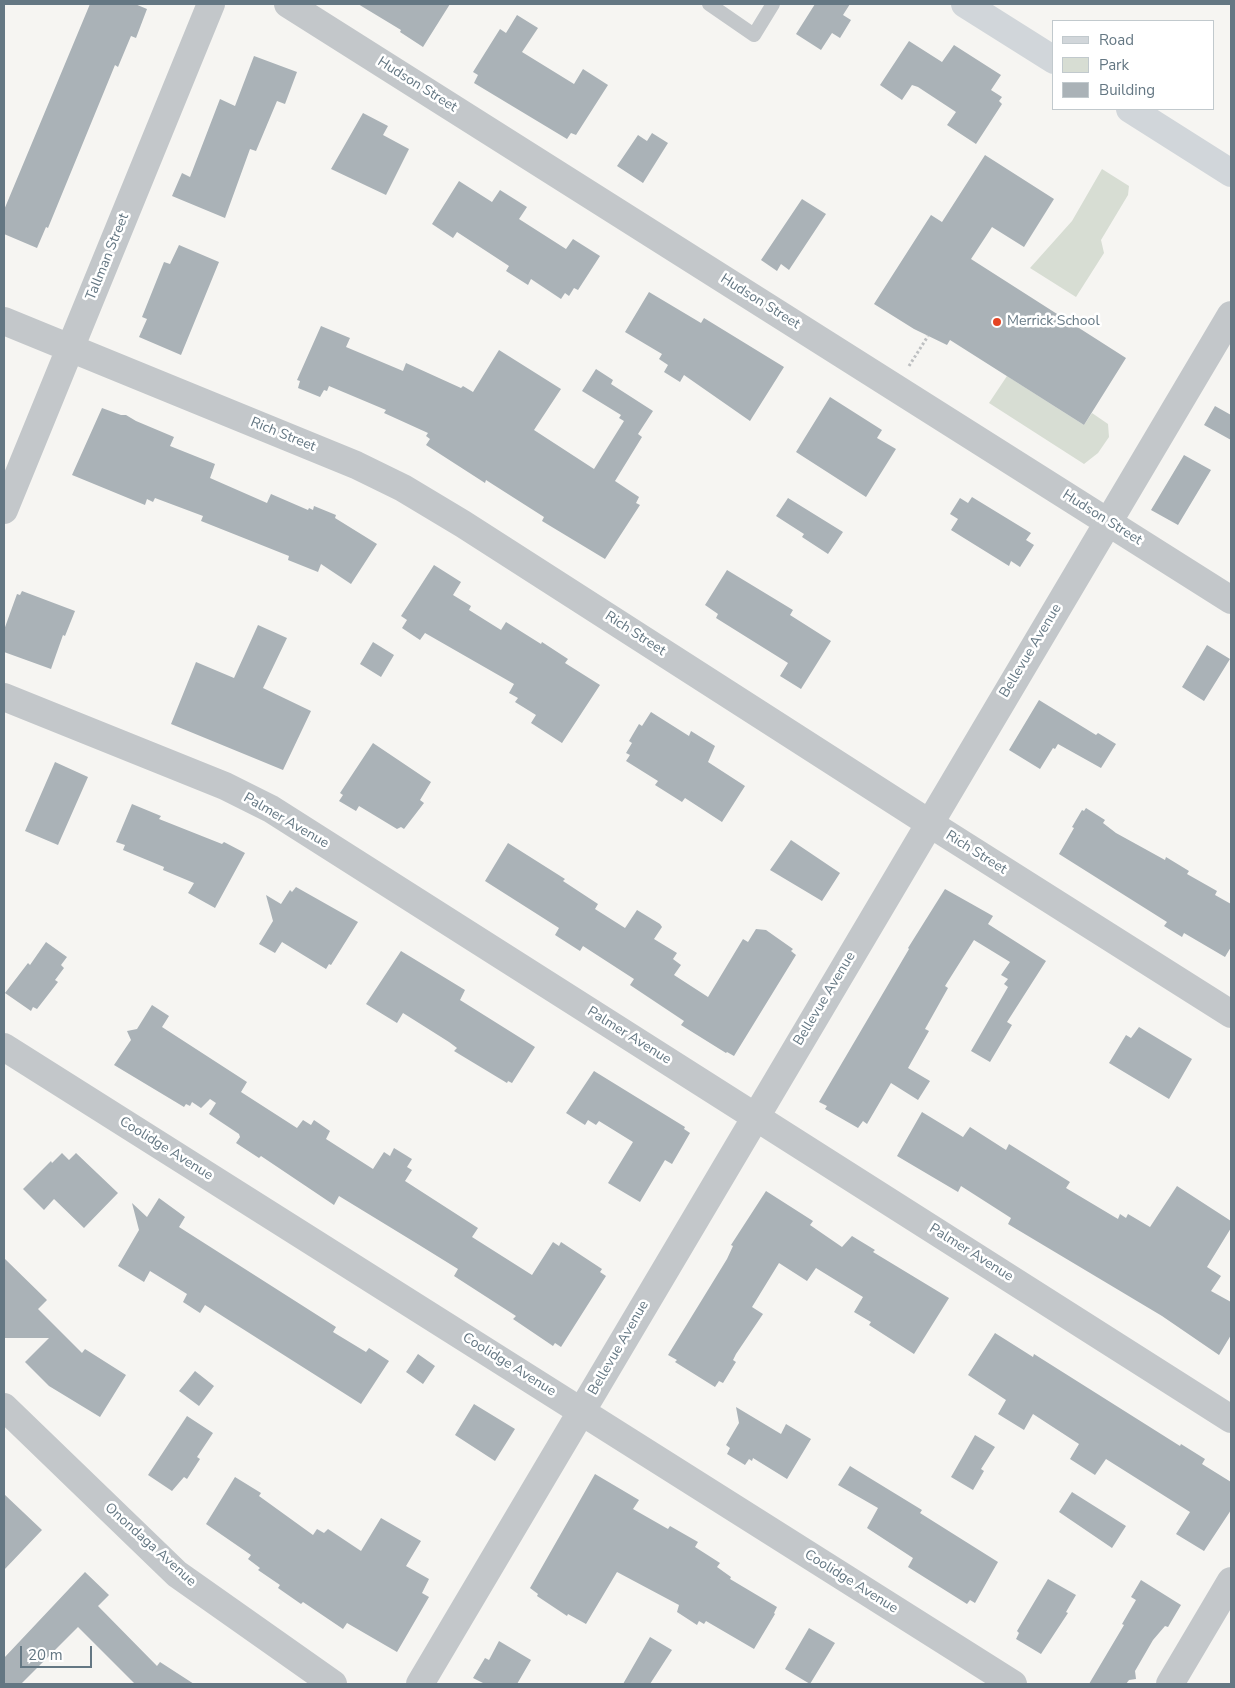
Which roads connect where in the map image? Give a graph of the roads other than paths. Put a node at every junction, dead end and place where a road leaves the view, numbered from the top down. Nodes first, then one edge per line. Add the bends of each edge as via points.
1 (211, 4) edge
2 (288, 4) edge
3 (709, 4) edge
4 (773, 4) edge
5 (967, 4) edge
6 (1052, 59) edge
7 (1132, 110) edge
8 (1231, 173) edge
9 (1231, 315) edge
10 (4, 321) edge
11 (70, 349) junction
12 (4, 510) edge
13 (1108, 522) junction
14 (1231, 600) edge
15 (4, 697) edge
16 (929, 824) junction
17 (1231, 1014) edge
18 (4, 1047) edge
19 (755, 1117) junction
20 (4, 1407) edge
21 (582, 1412) junction
22 (1231, 1419) edge
23 (1231, 1581) edge
24 (310, 1676) edge
25 (333, 1684) edge
26 (420, 1684) edge
27 (1013, 1684) edge
28 (1170, 1684) edge

1 - 11 street, Tallman Street
2 - 13 street, Hudson Street
3 - 4 lane via 754,35
5 - 6 main road
7 - 8 main road
9 - 13 street, Bellevue Avenue
10 - 11 street, Rich Street
11 - 12 street, Tallman Street
11 - 16 street, Rich Street via 356,465 403,488
13 - 14 street, Hudson Street
13 - 16 street, Bellevue Avenue
15 - 19 street, Palmer Avenue via 225,786 271,809
16 - 17 street, Rich Street
16 - 19 street, Bellevue Avenue
18 - 21 street, Coolidge Avenue
19 - 21 street, Bellevue Avenue
19 - 22 street, Palmer Avenue
20 - 24 street, Onondaga Avenue via 177,1574
21 - 26 street, Bellevue Avenue
21 - 27 street, Coolidge Avenue
23 - 28 street
24 - 25 street, Onondaga Avenue

